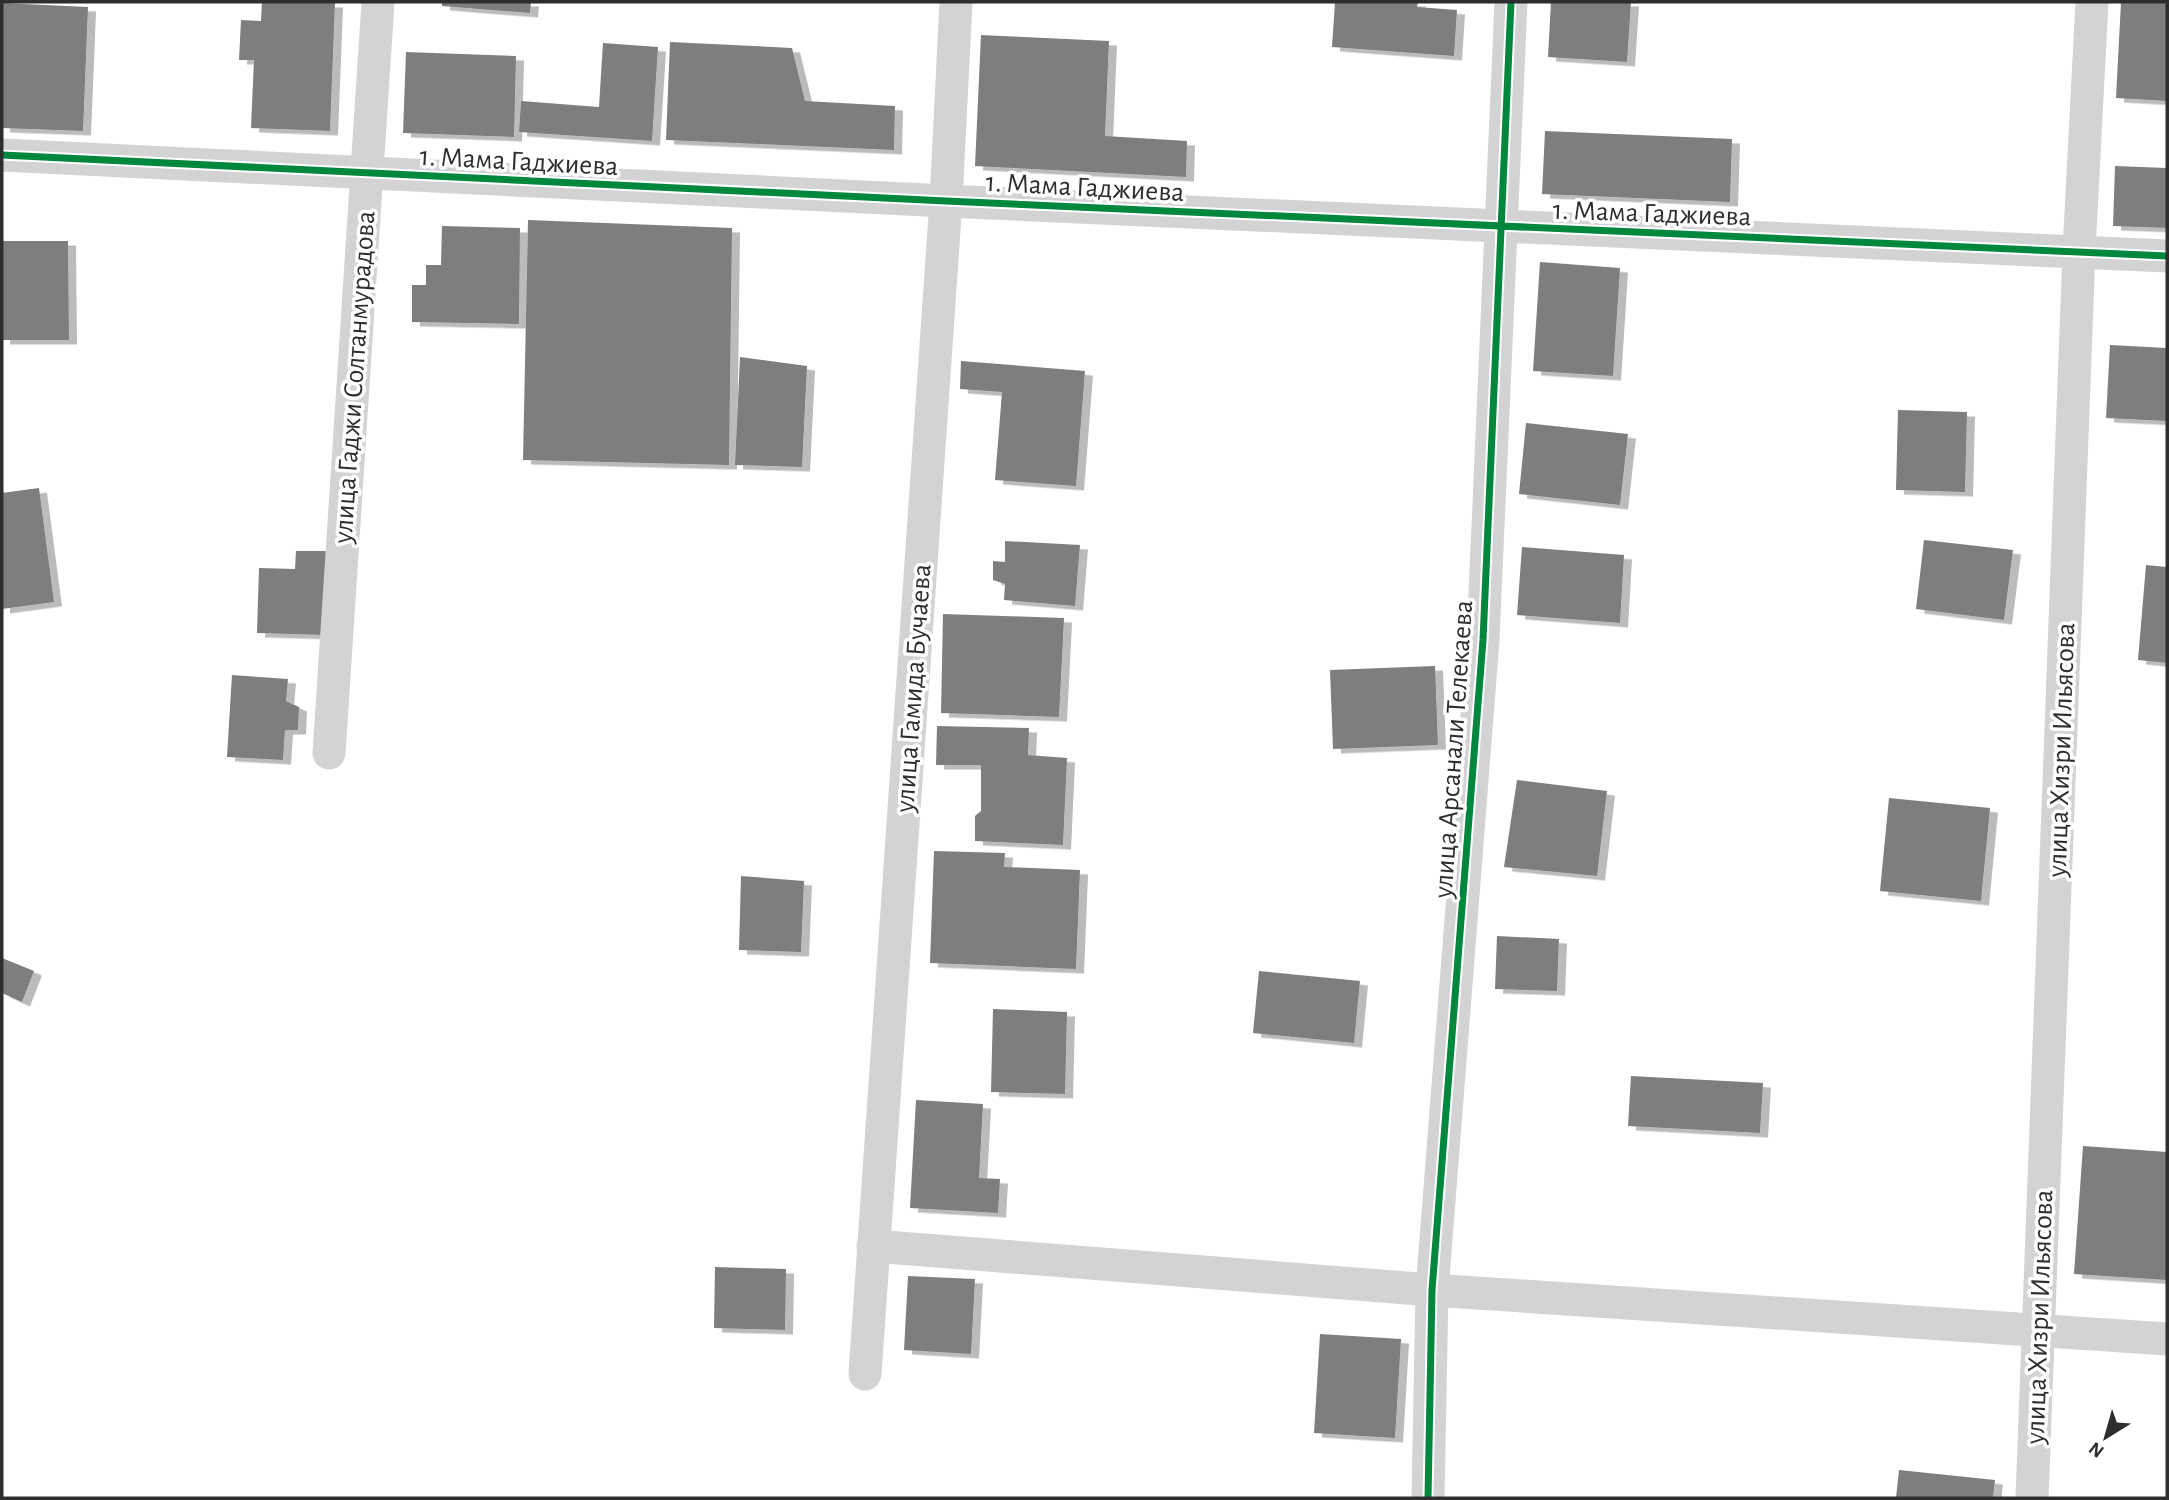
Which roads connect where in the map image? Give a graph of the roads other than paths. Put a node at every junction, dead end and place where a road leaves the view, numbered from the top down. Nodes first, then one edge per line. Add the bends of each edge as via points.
1 (378, 2) edge
2 (956, 2) edge
3 (1511, 2) edge
4 (2092, 2) edge
5 (2, 155) edge
6 (367, 173) junction
7 (946, 201) junction
8 (1500, 226) junction
9 (2079, 251) junction
10 (2167, 256) edge
11 (329, 752) dead end
12 (873, 1245) junction
13 (1432, 1290) junction
14 (2037, 1331) junction
15 (2167, 1339) edge
16 (865, 1374) dead end
17 (1428, 1498) edge
18 (2032, 1498) edge

1 - 6 street, улица Гаджи Солтанмурадова
2 - 7 street, улица Гамида Бучаева
3 - 8 street, улица Арсанали Телекаева
4 - 9 street, улица Хизри Ильясова
5 - 6 street, 1. Мама Гаджиева
6 - 7 street, 1. Мама Гаджиева
6 - 11 street, улица Гаджи Солтанмурадова
7 - 8 street, 1. Мама Гаджиева
7 - 12 street, улица Гамида Бучаева
8 - 9 street, 1. Мама Гаджиева
8 - 13 street, улица Арсанали Телекаева via 1483,640
9 - 10 street, 1. Мама Гаджиева
9 - 14 street, улица Хизри Ильясова
12 - 13 street
12 - 16 street, улица Гамида Бучаева
13 - 14 street
13 - 17 street, улица Арсанали Телекаева
14 - 15 street
14 - 18 street, улица Хизри Ильясова

